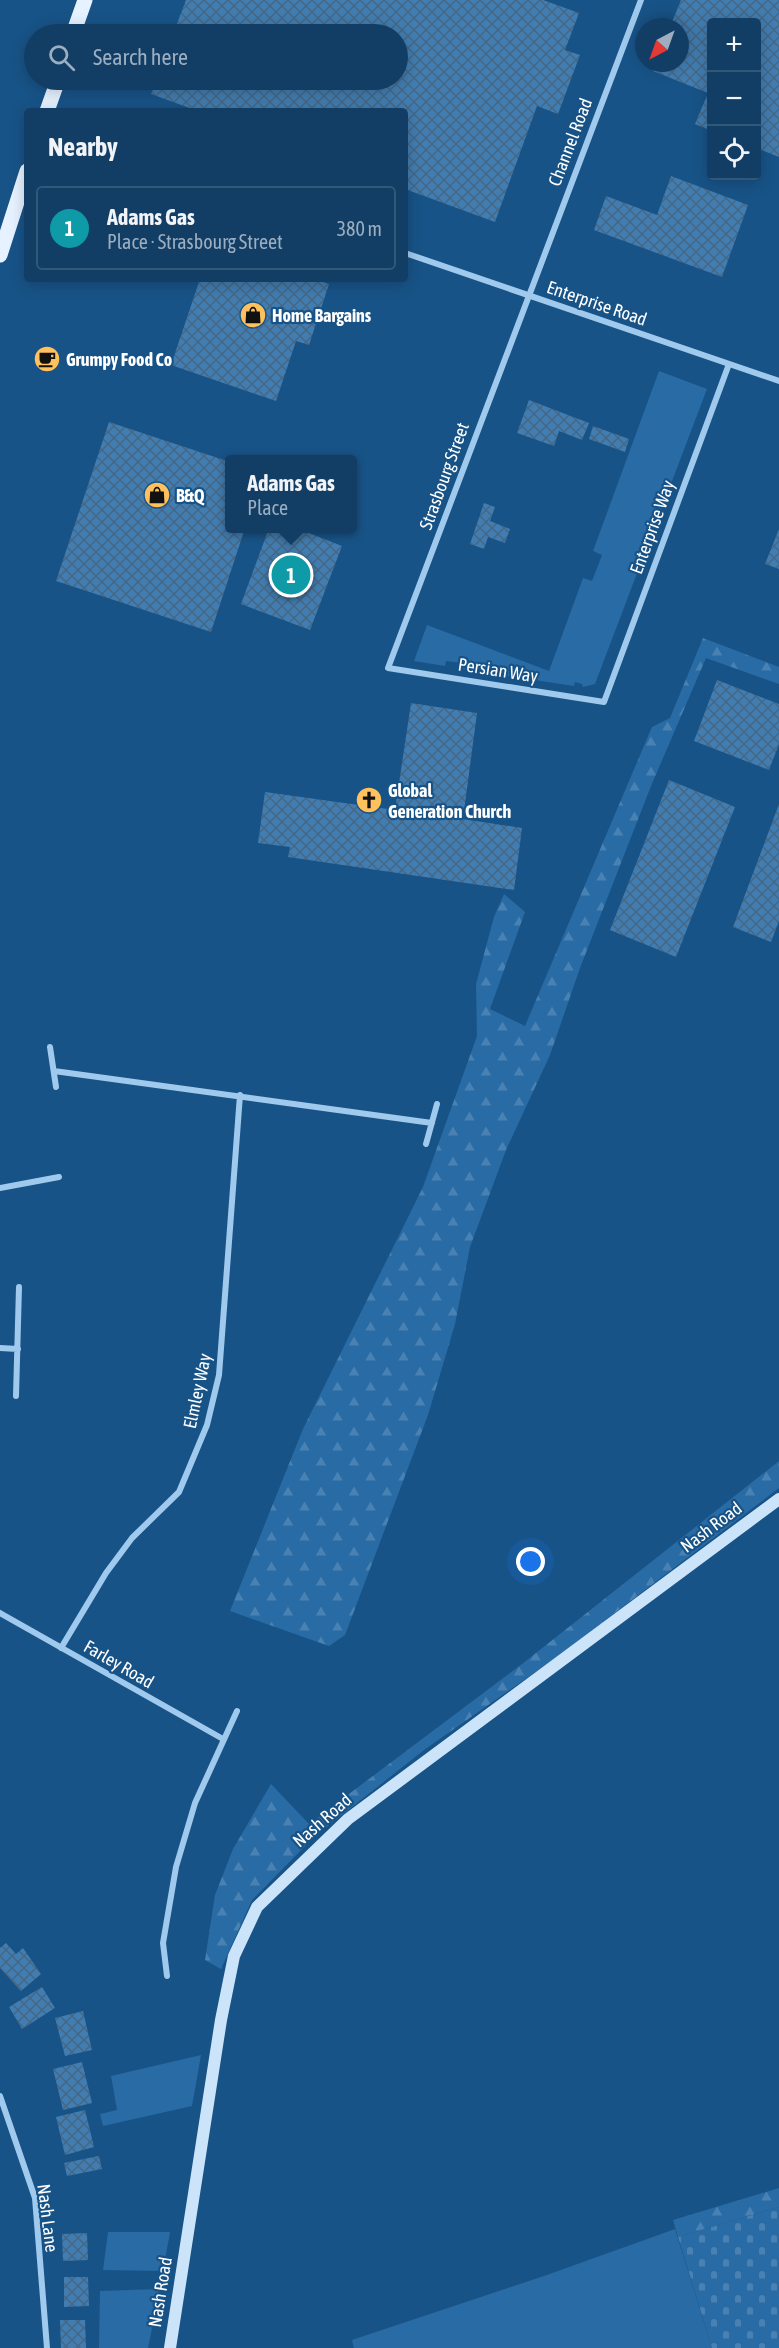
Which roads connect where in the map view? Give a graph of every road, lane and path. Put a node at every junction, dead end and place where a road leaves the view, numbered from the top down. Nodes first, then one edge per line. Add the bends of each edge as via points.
1 (85, 0) edge
2 (641, 0) edge
3 (77, 24) edge
4 (54, 90) edge
5 (48, 108) edge
6 (24, 180) edge
7 (408, 254) edge
8 (0, 255) edge
9 (527, 295) junction
10 (729, 364) junction
11 (779, 381) edge
12 (388, 668) joint
13 (604, 702) joint
14 (50, 1047) dead end
15 (54, 1071) junction
16 (56, 1087) dead end
17 (240, 1095) junction
18 (436, 1104) dead end
19 (432, 1123) junction
20 (426, 1144) dead end
21 (59, 1177) dead end
22 (0, 1188) edge
23 (19, 1287) dead end
24 (0, 1348) edge
25 (18, 1349) junction
26 (16, 1396) dead end
27 (779, 1499) edge
28 (0, 1613) edge
29 (61, 1648) junction
30 (237, 1711) dead end
31 (223, 1739) junction
32 (167, 1976) dead end
33 (0, 2096) edge
34 (47, 2348) edge
35 (170, 2348) edge

1 - 3 main road
2 - 9 street, Channel Road
4 - 5 main road
6 - 8 main road
7 - 9 street, Enterprise Road
9 - 10 street, Enterprise Road
9 - 12 street, Strasbourg Street
10 - 11 street, Enterprise Road
10 - 13 street, Enterprise Way
12 - 13 street, Persian Way
14 - 15 street
15 - 16 street
15 - 17 street
17 - 19 street
17 - 29 street, Elmley Way via 219,1375 207,1425 179,1492 132,1538
18 - 19 street
19 - 20 street
21 - 22 street
23 - 25 street
24 - 25 street
25 - 26 street
27 - 35 street, Nash Road via 348,1819 257,1907 234,1956 220,2020
28 - 29 street, Farley Road
29 - 31 street, Farley Road
30 - 31 street
31 - 32 street via 195,1803 176,1867 163,1943
33 - 34 street, Nash Lane via 34,2198

